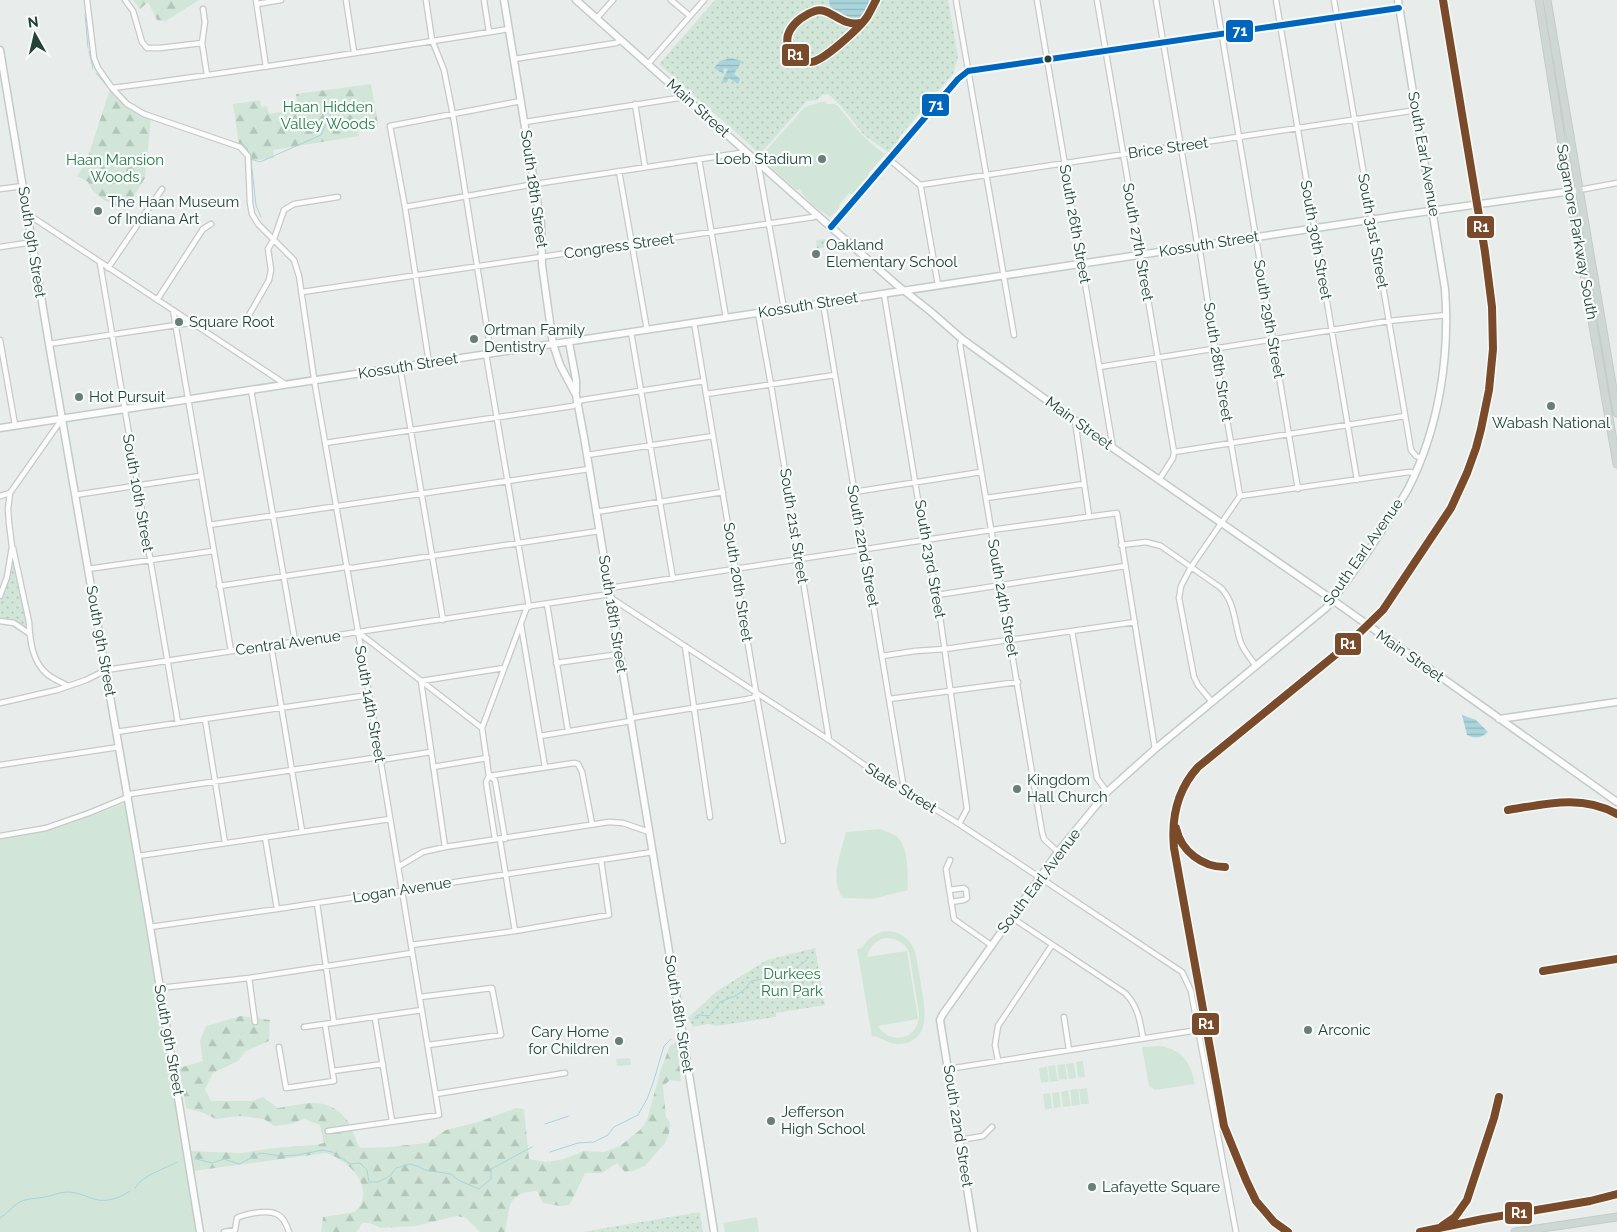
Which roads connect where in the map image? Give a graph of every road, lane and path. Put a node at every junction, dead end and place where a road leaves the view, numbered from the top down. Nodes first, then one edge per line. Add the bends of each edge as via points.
1 (87, 0) edge
2 (281, 0) edge
3 (346, 0) edge
4 (426, 0) edge
5 (484, 0) edge
6 (504, 0) edge
7 (576, 0) edge
8 (613, 0) edge
9 (671, 0) edge
10 (704, 0) edge
11 (956, 0) edge
12 (1037, 0) edge
13 (1097, 0) edge
14 (1156, 0) edge
15 (1216, 0) edge
16 (1276, 0) edge
17 (1334, 0) edge
18 (1398, 0) edge
19 (1539, 0) edge
20 (1547, 0) edge
21 (125, 1) edge
22 (257, 2) edge
23 (1399, 8) junction
24 (203, 9) dead end
25 (690, 16) junction
26 (1337, 17) junction
27 (597, 18) junction
28 (1280, 26) junction
29 (509, 29) junction
30 (489, 32) junction
31 (1222, 34) junction
32 (432, 40) junction
33 (621, 40) junction
34 (202, 43) junction
35 (1164, 43) junction
36 (0, 50) edge
37 (1106, 51) junction
38 (354, 52) junction
39 (514, 59) junction
40 (1048, 59) junction
41 (648, 64) junction
42 (266, 67) junction
43 (968, 69) junction
44 (207, 75) junction
45 (112, 88) junction
46 (685, 97) junction
47 (521, 102) junction
48 (635, 104) junction
49 (1417, 110) junction
50 (453, 115) junction
51 (1354, 120) junction
52 (525, 122) junction
53 (1298, 129) junction
54 (1239, 137) junction
55 (1180, 146) junction
56 (747, 152) junction
57 (1124, 155) junction
58 (698, 159) junction
59 (890, 160) junction
60 (758, 161) junction
61 (1065, 163) junction
62 (645, 167) junction
63 (619, 171) junction
64 (987, 174) junction
65 (1617, 183) edge
66 (535, 184) junction
67 (920, 185) junction
68 (23, 186) junction
69 (0, 189) edge
70 (162, 189) dead end
71 (1579, 190) junction
72 (1569, 191) junction
73 (338, 197) dead end
74 (467, 197) junction
75 (405, 207) junction
76 (1433, 210) junction
77 (28, 215) junction
78 (817, 215) junction
79 (1372, 220) junction
80 (768, 223) junction
81 (211, 224) dead end
82 (831, 227) junction
83 (1314, 228) junction
84 (711, 232) junction
85 (1255, 237) junction
86 (274, 240) junction
87 (32, 242) junction
88 (632, 244) junction
89 (1200, 246) junction
90 (0, 247) edge
91 (1140, 255) junction
92 (542, 257) junction
93 (100, 263) junction
94 (1082, 264) junction
95 (478, 266) junction
96 (108, 268) junction
97 (1004, 275) junction
98 (416, 276) junction
99 (938, 285) junction
100 (905, 291) junction
101 (302, 292) junction
102 (884, 294) junction
103 (157, 300) junction
104 (823, 303) junction
105 (784, 309) junction
106 (173, 310) junction
107 (758, 313) junction
108 (1447, 314) junction
109 (726, 318) junction
110 (1388, 321) junction
111 (190, 322) junction
112 (245, 322) dead end
113 (694, 322) junction
114 (176, 324) junction
115 (647, 330) junction
116 (1331, 330) junction
117 (631, 332) junction
118 (112, 334) junction
119 (1014, 335) dead end
120 (962, 339) junction
121 (1272, 339) junction
122 (0, 340) edge
123 (569, 342) junction
124 (49, 344) junction
125 (553, 344) junction
126 (1215, 349) junction
127 (489, 354) junction
128 (1159, 358) junction
129 (429, 363) junction
130 (1099, 366) junction
131 (400, 367) junction
132 (835, 375) junction
133 (314, 380) junction
134 (704, 381) junction
135 (285, 384) junction
136 (772, 385) junction
137 (251, 390) junction
138 (641, 390) junction
139 (576, 394) junction
140 (706, 394) junction
141 (187, 399) junction
142 (578, 403) junction
143 (124, 409) junction
144 (1617, 413) edge
145 (1405, 416) junction
146 (496, 417) junction
147 (62, 418) junction
148 (1076, 421) junction
149 (1348, 424) junction
150 (15, 426) junction
151 (0, 428) edge
152 (411, 430) junction
153 (1288, 434) junction
154 (714, 436) junction
155 (325, 443) junction
156 (1231, 443) junction
157 (650, 446) junction
158 (1113, 448) junction
159 (1174, 452) junction
160 (587, 455) junction
161 (1616, 455) edge
162 (1420, 458) junction
163 (1617, 464) edge
164 (589, 469) junction
165 (981, 472) junction
166 (1415, 473) junction
167 (200, 476) junction
168 (1159, 480) junction
169 (1357, 480) junction
170 (507, 481) junction
171 (916, 482) junction
172 (1084, 484) junction
173 (137, 486) junction
174 (1298, 489) junction
175 (723, 492) junction
176 (854, 492) junction
177 (10, 493) junction
178 (422, 494) junction
179 (75, 495) junction
180 (0, 496) edge
181 (1240, 496) junction
182 (986, 498) junction
183 (659, 502) junction
184 (336, 507) junction
185 (596, 512) junction
186 (274, 516) junction
187 (1089, 516) junction
188 (1221, 524) junction
189 (209, 525) junction
190 (599, 530) junction
191 (991, 530) junction
192 (927, 539) junction
193 (518, 542) junction
194 (1121, 545) junction
195 (12, 547) junction
196 (864, 549) junction
197 (213, 551) junction
198 (432, 556) junction
199 (800, 559) junction
200 (150, 560) junction
201 (1125, 566) junction
202 (346, 567) junction
203 (1191, 567) junction
204 (88, 569) junction
205 (736, 569) junction
206 (284, 576) junction
207 (673, 579) junction
208 (1000, 585) junction
209 (219, 586) junction
210 (610, 593) junction
211 (937, 594) junction
212 (0, 596) edge
213 (1332, 600) junction
214 (547, 604) junction
215 (528, 607) junction
216 (443, 620) junction
217 (0, 621) edge
218 (1135, 622) junction
219 (520, 625) junction
220 (1072, 631) junction
221 (358, 632) junction
222 (30, 634) junction
223 (1011, 640) junction
224 (295, 641) junction
225 (271, 645) junction
226 (685, 646) junction
227 (945, 649) junction
228 (231, 651) junction
229 (620, 654) junction
230 (882, 656) junction
231 (168, 660) junction
232 (556, 663) junction
233 (1256, 666) junction
234 (504, 668) junction
235 (106, 670) junction
236 (421, 681) junction
237 (1018, 682) junction
238 (68, 686) junction
239 (951, 691) junction
240 (756, 692) junction
241 (369, 695) junction
242 (889, 699) junction
243 (1212, 702) junction
244 (1617, 702) edge
245 (0, 703) edge
246 (281, 708) junction
247 (694, 708) junction
248 (204, 719) junction
249 (631, 719) junction
250 (1499, 719) junction
251 (178, 723) junction
252 (482, 728) junction
253 (568, 731) junction
254 (116, 732) junction
255 (540, 736) junction
256 (829, 740) junction
257 (119, 747) junction
258 (1154, 749) junction
259 (431, 752) junction
260 (380, 758) junction
261 (487, 758) junction
262 (0, 765) edge
263 (433, 767) junction
264 (545, 767) junction
265 (292, 770) junction
266 (489, 776) junction
267 (214, 782) junction
268 (904, 789) junction
269 (1107, 792) junction
270 (129, 796) junction
271 (1617, 802) edge
272 (710, 817) dead end
273 (390, 820) junction
274 (592, 824) junction
275 (959, 824) junction
276 (302, 831) junction
277 (649, 832) junction
278 (0, 836) edge
279 (265, 837) junction
280 (500, 839) junction
281 (784, 842) dead end
282 (225, 843) junction
283 (445, 847) junction
284 (653, 852) junction
285 (1058, 852) junction
286 (138, 856) junction
287 (601, 860) junction
288 (950, 860) dead end
289 (398, 867) junction
290 (506, 874) junction
291 (1040, 877) junction
292 (402, 890) junction
293 (949, 890) junction
294 (951, 902) junction
295 (317, 903) junction
296 (277, 909) junction
297 (1011, 918) junction
298 (150, 927) junction
299 (515, 931) junction
300 (411, 945) junction
301 (991, 945) junction
302 (1052, 945) junction
303 (412, 953) junction
304 (325, 966) junction
305 (248, 978) junction
306 (160, 988) junction
307 (420, 997) junction
308 (422, 1010) junction
309 (1064, 1017) dead end
310 (375, 1018) junction
311 (940, 1020) joint
312 (255, 1022) dead end
313 (334, 1023) junction
314 (326, 1024) junction
315 (304, 1027) dead end
316 (1198, 1030) junction
317 (1143, 1038) junction
318 (428, 1045) junction
319 (280, 1047) dead end
320 (1069, 1050) junction
321 (998, 1060) junction
322 (383, 1064) junction
323 (948, 1068) junction
324 (333, 1071) junction
325 (565, 1073) dead end
326 (436, 1094) junction
327 (392, 1121) junction
328 (992, 1127) dead end
329 (328, 1131) dead end
330 (960, 1140) junction
331 (1617, 1217) edge
332 (235, 1231) edge
333 (200, 1232) edge
334 (224, 1232) edge
335 (289, 1232) edge
336 (714, 1232) edge
337 (974, 1232) edge
338 (1236, 1232) edge
339 (1515, 1232) edge

1 - 45 street via 94,58
2 - 22 street
3 - 38 street
4 - 32 street
5 - 30 street
6 - 29 street, South 18th Street
7 - 27 street, Main Street
8 - 27 street
9 - 25 street
10 - 25 street
11 - 43 street
12 - 40 street, South 26th Street
13 - 37 street, South 27th Street
14 - 35 street, South 28th Street
15 - 31 street, South 29th Street
16 - 28 street, South 30th Street
17 - 26 street, South 31st Street
18 - 23 street, South Earl Avenue
19 - 72 main road, Sagamore Parkway South
20 - 71 main road, Sagamore Parkway South
21 - 34 street via 134,11 142,42 147,48
22 - 42 street
23 - 26 street
23 - 49 street, South Earl Avenue
24 - 34 street
25 - 41 street
26 - 28 street
26 - 51 street, South 31st Street
27 - 33 street, Main Street
28 - 31 street
28 - 53 street, South 30th Street
29 - 30 street
29 - 39 street, South 18th Street
30 - 32 street
31 - 35 street
31 - 54 street, South 29th Street
32 - 38 street
32 - 50 street via 444,70
33 - 39 street
33 - 41 street, Main Street
34 - 44 street
35 - 37 street
35 - 55 street, South 28th Street
36 - 68 street, South 9th Street
37 - 40 street
37 - 57 street, South 27th Street
38 - 42 street
39 - 47 street, South 18th Street
40 - 43 street
40 - 61 street, South 26th Street
41 - 46 street, Main Street
42 - 44 street
43 - 59 street
43 - 64 street
44 - 45 street
45 - 86 street, South 14th Street via 127,104 144,114 245,151 252,214
46 - 48 street
46 - 56 street, Main Street
47 - 50 street
47 - 52 street, South 18th Street
48 - 52 street
48 - 62 street
49 - 51 street, Brice Street
49 - 76 street, South Earl Avenue
50 - 74 street
50 - 75 street via 390,126
51 - 53 street, Brice Street
51 - 79 street, South 31st Street
52 - 66 street, South 18th Street
53 - 54 street, Brice Street
53 - 83 street, South 30th Street
54 - 55 street, Brice Street
54 - 85 street, South 29th Street
55 - 57 street, Brice Street
55 - 89 street, South 28th Street
56 - 58 street
56 - 60 street, Main Street
57 - 61 street, Brice Street
57 - 91 street, South 27th Street
58 - 62 street
58 - 84 street
59 - 67 street
59 - 82 street
60 - 78 street, Main Street
60 - 80 street
61 - 64 street, Brice Street
61 - 94 street, South 26th Street
62 - 63 street
63 - 66 street
63 - 88 street
64 - 67 street, Brice Street
64 - 97 street
65 - 71 street, Kossuth Street
66 - 74 street
66 - 92 street, South 18th Street via 542,224
67 - 99 street
68 - 69 street
68 - 77 street, South 9th Street
70 - 96 street
71 - 72 street, Kossuth Street
71 - 144 main road, Sagamore Parkway South
72 - 76 street, Kossuth Street
72 - 161 main road, Sagamore Parkway South
73 - 86 street via 294,204 284,210
74 - 75 street
74 - 95 street
75 - 98 street
76 - 79 street, Kossuth Street
76 - 108 street, South Earl Avenue via 1445,280
77 - 87 street, South 9th Street
77 - 93 street
78 - 80 street, Congress Street
78 - 82 street, Main Street
79 - 83 street, Kossuth Street
79 - 110 street, South 31st Street
80 - 84 street, Congress Street
80 - 105 street
81 - 103 street via 203,229
82 - 100 street, Main Street
83 - 85 street, Kossuth Street
83 - 116 street, South 30th Street
84 - 88 street, Congress Street
84 - 109 street
85 - 89 street, Kossuth Street
85 - 121 street, South 29th Street
86 - 101 street, South 14th Street via 294,260
86 - 112 street via 268,249 269,280
87 - 90 street
87 - 124 street, South 9th Street
88 - 92 street, Congress Street
88 - 115 street
89 - 91 street, Kossuth Street
89 - 126 street, South 28th Street
91 - 94 street, Kossuth Street
91 - 128 street, South 27th Street
92 - 95 street, Congress Street
92 - 125 street, South 18th Street
93 - 96 street
93 - 118 street, South 10th Street
94 - 97 street, Kossuth Street
94 - 130 street, South 26th Street
95 - 98 street, Congress Street
95 - 127 street
96 - 103 street
97 - 99 street, Kossuth Street
97 - 119 street
98 - 101 street, Congress Street
98 - 129 street
99 - 100 street, Kossuth Street
100 - 102 street, Kossuth Street
100 - 120 street, Main Street
101 - 133 street, South 14th Street
102 - 104 street, Kossuth Street
102 - 171 street, South 23rd Street
103 - 106 street
104 - 105 street, Kossuth Street
104 - 132 street, South 22nd Street
105 - 107 street, Kossuth Street
106 - 111 street
106 - 114 street
107 - 109 street, Kossuth Street
107 - 136 street, South 21st Street
108 - 110 street
108 - 162 street, South Earl Avenue via 1440,390
109 - 113 street, Kossuth Street
110 - 116 street
110 - 145 street, South 31st Street
111 - 114 street
111 - 135 street
113 - 115 street, Kossuth Street
113 - 134 street, South 20th Street
114 - 118 street
114 - 141 street
115 - 117 street, Kossuth Street
116 - 121 street
116 - 149 street, South 30th Street
117 - 123 street, Kossuth Street
117 - 138 street
118 - 124 street
118 - 143 street, South 10th Street
120 - 148 street, Main Street
120 - 165 street, South 24th Street via 960,345
121 - 126 street
121 - 153 street, South 29th Street
122 - 150 street
123 - 125 street, Kossuth Street
123 - 139 street
124 - 147 street, South 9th Street
125 - 127 street, Kossuth Street
125 - 139 street, South 18th Street
126 - 128 street
126 - 156 street, South 28th Street
127 - 129 street, Kossuth Street
127 - 146 street
128 - 130 street
128 - 159 street, South 27th Street
129 - 131 street, Kossuth Street
130 - 158 street, South 26th Street
131 - 133 street, Kossuth Street
131 - 152 street
132 - 136 street
132 - 176 street, South 22nd Street
133 - 135 street, Kossuth Street
133 - 155 street, South 14th Street
134 - 138 street
134 - 140 street, South 20th Street
135 - 137 street, Kossuth Street
136 - 140 street
136 - 199 street, South 21st Street
137 - 141 street, Kossuth Street
137 - 186 street
138 - 142 street
138 - 157 street
139 - 142 street, South 18th Street
140 - 154 street, South 20th Street
141 - 143 street, Kossuth Street
141 - 167 street
142 - 146 street
142 - 160 street, South 18th Street
143 - 147 street, Kossuth Street
143 - 173 street, South 10th Street
145 - 149 street
145 - 162 street, South 31st Street via 1411,450
146 - 152 street
146 - 170 street
147 - 150 street, Kossuth Street
147 - 177 street
147 - 179 street, South 9th Street
148 - 158 street, Main Street
148 - 172 street
149 - 153 street
149 - 169 street, South 30th Street
150 - 151 street, Kossuth Street
152 - 155 street
152 - 178 street
153 - 156 street
153 - 174 street, South 29th Street
154 - 157 street
154 - 175 street, South 20th Street
155 - 184 street, South 14th Street
156 - 159 street
156 - 181 street, South 28th Street
157 - 160 street
157 - 183 street
158 - 168 street, Main Street
159 - 168 street
160 - 164 street, South 18th Street
161 - 163 main road, Sagamore Parkway South
162 - 166 street, South Earl Avenue
164 - 170 street
164 - 185 street, South 18th Street
165 - 171 street
165 - 182 street, South 24th Street
166 - 169 street
166 - 213 street, South Earl Avenue via 1389,519
167 - 173 street
167 - 189 street
168 - 188 street, Main Street
169 - 174 street
170 - 178 street
170 - 193 street
171 - 176 street
171 - 192 street, South 23rd Street
172 - 182 street
172 - 187 street
173 - 179 street
173 - 200 street, South 10th Street
174 - 181 street
175 - 183 street
175 - 205 street, South 20th Street
176 - 196 street, South 22nd Street
177 - 180 street
177 - 195 street via 8,516
178 - 184 street
178 - 198 street
179 - 204 street, South 9th Street
181 - 188 street
182 - 191 street, South 24th Street
183 - 185 street
183 - 207 street
184 - 186 street
184 - 202 street, South 14th Street
185 - 190 street, South 18th Street
186 - 189 street
186 - 206 street
187 - 191 street, Central Avenue
187 - 194 street, Central Avenue via 1117,513
188 - 203 street
188 - 213 street, Main Street
189 - 197 street
190 - 193 street
190 - 210 street, South 18th Street
191 - 192 street, Central Avenue
191 - 208 street, South 24th Street
192 - 196 street, Central Avenue
192 - 211 street, South 23rd Street
193 - 198 street
193 - 215 street
194 - 201 street
194 - 203 street via 1154,543
195 - 212 street
195 - 222 street
196 - 199 street, Central Avenue
196 - 230 street, South 22nd Street
197 - 200 street
197 - 209 street
198 - 202 street
198 - 216 street
199 - 205 street, Central Avenue
199 - 256 street, South 21st Street
200 - 204 street
200 - 231 street, South 10th Street
201 - 208 street
201 - 218 street
202 - 206 street
202 - 221 street, South 14th Street
203 - 233 street via 1226,594 1234,612 1240,642
203 - 243 street via 1179,598 1194,677
204 - 235 street, South 9th Street
205 - 207 street, Central Avenue
205 - 240 street, South 20th Street
206 - 209 street
206 - 224 street
207 - 210 street, Central Avenue
208 - 211 street
208 - 223 street, South 24th Street
209 - 228 street
210 - 214 street, Central Avenue
210 - 226 street, State Street
210 - 229 street, South 18th Street
211 - 227 street, South 23rd Street
213 - 233 street, South Earl Avenue
213 - 250 street, Main Street
214 - 215 street, Central Avenue
214 - 232 street
215 - 216 street, Central Avenue
215 - 219 street
216 - 221 street, Central Avenue
217 - 222 street via 14,623
218 - 220 street
218 - 258 street
219 - 234 street
219 - 255 street
220 - 223 street
220 - 269 street via 1097,778
221 - 224 street, Central Avenue
221 - 236 street
221 - 241 street, South 14th Street
222 - 238 street via 40,666 48,675
223 - 227 street
223 - 237 street, South 24th Street
224 - 225 street, Central Avenue
225 - 228 street, Central Avenue
225 - 246 street
226 - 240 street, State Street
226 - 247 street
227 - 230 street
227 - 239 street, South 23rd Street
228 - 231 street, Central Avenue
229 - 232 street
229 - 249 street, South 18th Street
230 - 242 street, South 22nd Street
231 - 235 street, Central Avenue
231 - 251 street, South 10th Street
232 - 253 street
233 - 243 street, South Earl Avenue
234 - 236 street
234 - 252 street
235 - 238 street, Central Avenue
235 - 254 street, South 9th Street
236 - 252 street
236 - 259 street
237 - 239 street
237 - 285 street, South 24th Street via 1042,832 1044,839
238 - 245 street, Central Avenue
239 - 242 street
239 - 275 street, South 23rd Street via 968,809
240 - 247 street via 748,699
240 - 256 street, State Street
240 - 281 street, South 20th Street
241 - 246 street
241 - 260 street, South 14th Street
242 - 268 street, South 22nd Street
243 - 258 street, South Earl Avenue
244 - 250 street
246 - 248 street
246 - 265 street
247 - 249 street
247 - 272 street
248 - 251 street
248 - 267 street
249 - 253 street
249 - 277 street, South 18th Street
250 - 271 street, Main Street
251 - 254 street
252 - 261 street
253 - 255 street
254 - 257 street, South 9th Street
255 - 264 street
256 - 268 street, State Street
257 - 262 street
257 - 270 street, South 9th Street
258 - 269 street, South Earl Avenue
259 - 260 street
259 - 263 street
260 - 265 street
260 - 273 street, South 14th Street
261 - 263 street
261 - 266 street
263 - 283 street
264 - 266 street
264 - 274 street via 578,764
265 - 267 street
265 - 276 street
266 - 280 street via 486,782
266 - 280 street via 495,780
267 - 270 street
267 - 282 street
268 - 275 street, State Street
269 - 285 street, South Earl Avenue
270 - 278 street via 46,828
270 - 286 street, South 9th Street
273 - 276 street
273 - 289 street, South 14th Street
274 - 277 street via 622,822
274 - 280 street
275 - 291 street, State Street
276 - 279 street
277 - 284 street, South 18th Street
279 - 282 street
279 - 296 street
280 - 283 street
280 - 290 street
282 - 286 street
283 - 289 street via 423,852
284 - 287 street, Logan Avenue
284 - 336 street, South 18th Street
285 - 291 street, South Earl Avenue
286 - 298 street, South 9th Street
287 - 290 street, Logan Avenue
287 - 299 street via 609,915
288 - 293 street via 946,869
289 - 292 street, South 14th Street
290 - 292 street, Logan Avenue
290 - 299 street
291 - 297 street, South Earl Avenue
291 - 316 street, State Street via 1182,972 1191,991
292 - 295 street, Logan Avenue
292 - 300 street, South 14th Street
293 - 294 street
293 - 294 street via 964,888 968,894 964,900
294 - 301 street via 954,919
295 - 296 street, Logan Avenue
295 - 304 street
296 - 298 street, Logan Avenue
297 - 301 street, South Earl Avenue
297 - 302 street
298 - 306 street, South 9th Street
299 - 300 street
300 - 303 street, South 14th Street
301 - 311 street, South Earl Avenue
302 - 317 street via 1130,997 1138,1012
302 - 321 street via 998,1026 995,1045
303 - 304 street
303 - 307 street, South 14th Street
304 - 305 street
304 - 313 street
305 - 306 street
305 - 312 street
306 - 333 street, South 9th Street
307 - 308 street, South 14th Street
307 - 318 street via 492,988 501,1035
308 - 310 street
308 - 318 street, South 14th Street
309 - 320 street
310 - 313 street
310 - 322 street
311 - 323 street, South 22nd Street
313 - 314 street
314 - 315 street
314 - 324 street
316 - 317 street
316 - 338 street
317 - 320 street
318 - 326 street, South 14th Street
319 - 324 street via 286,1088 334,1081
320 - 321 street
321 - 323 street
322 - 324 street
322 - 327 street
323 - 330 street, South 22nd Street
325 - 326 street
326 - 327 street, South 14th Street via 439,1115
327 - 329 street
328 - 330 street via 983,1136
330 - 337 street, South 22nd Street
331 - 339 main road
332 - 334 street
332 - 335 street via 238,1218 270,1212 286,1222

